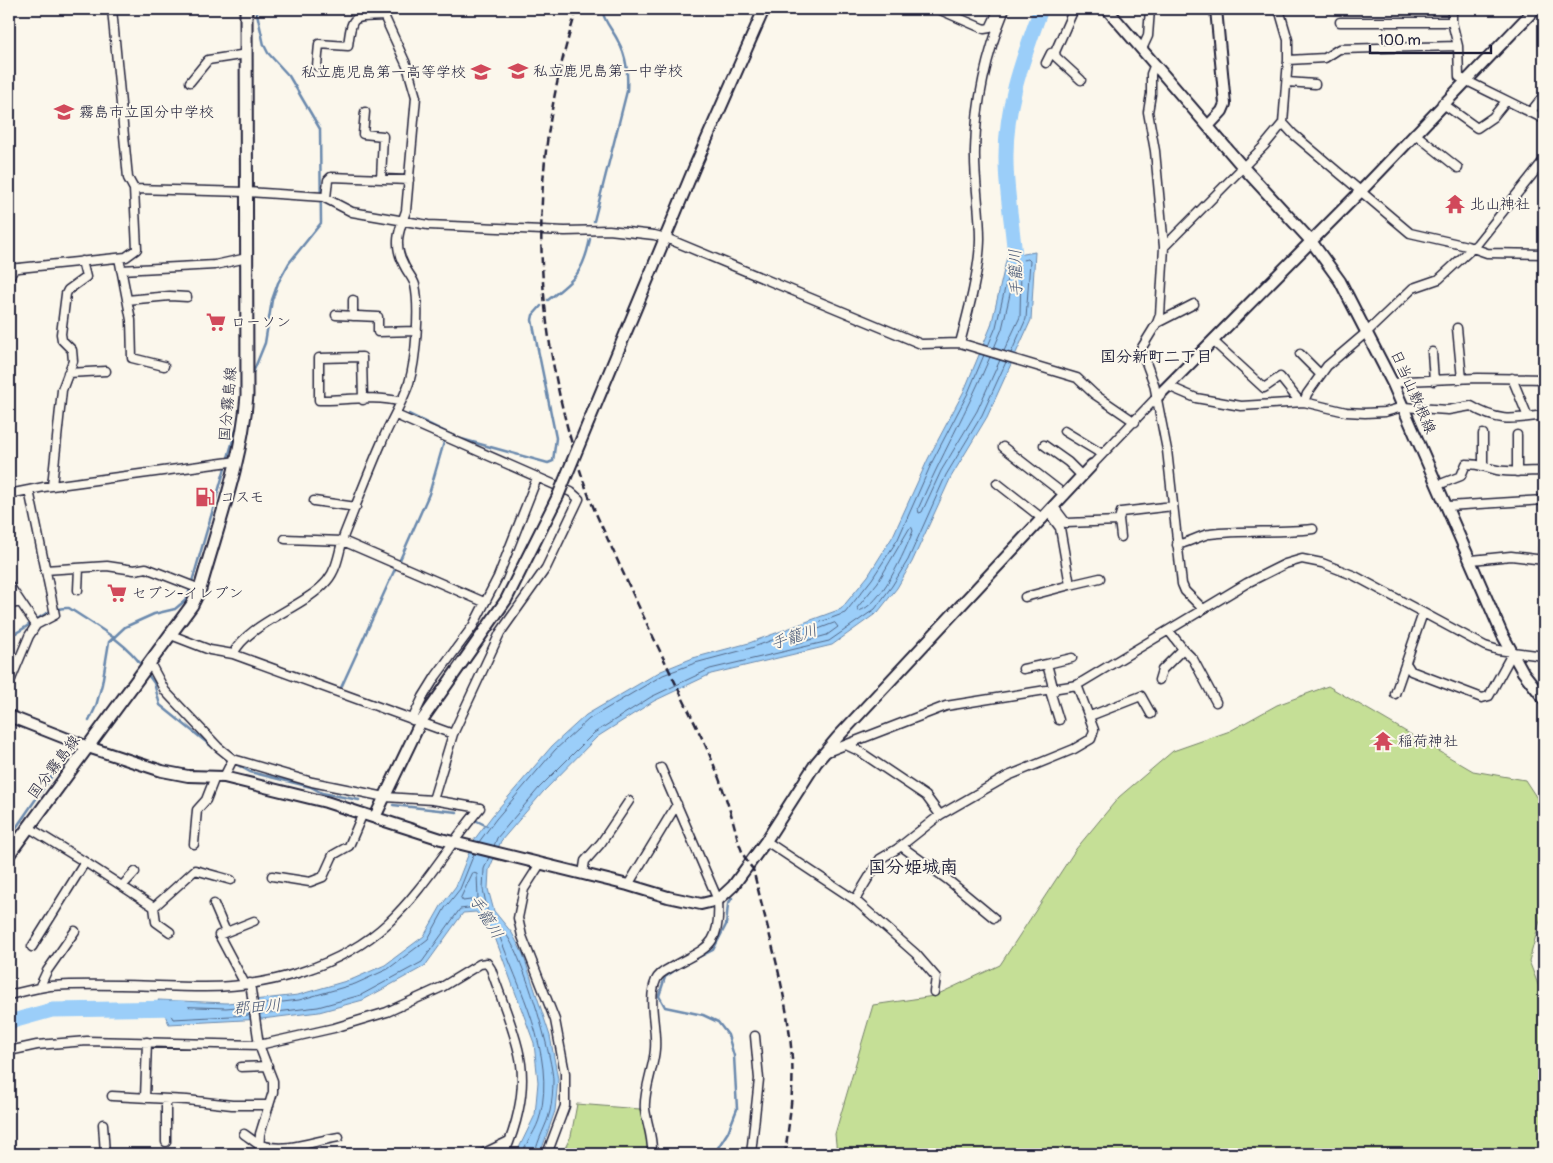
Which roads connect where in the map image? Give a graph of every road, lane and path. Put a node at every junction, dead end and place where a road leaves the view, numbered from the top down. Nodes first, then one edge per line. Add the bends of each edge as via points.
1 (112, 9) edge
2 (246, 9) edge
3 (764, 9) edge
4 (938, 9) edge
5 (999, 9) edge
6 (1005, 9) edge
7 (1074, 9) edge
8 (1107, 9) edge
9 (1150, 9) edge
10 (1216, 9) edge
11 (1279, 9) edge
12 (1452, 9) edge
13 (382, 11) edge
14 (1530, 11) edge
15 (1340, 22) dead end
16 (1452, 22) junction
17 (1458, 46) junction
18 (1142, 49) junction
19 (1054, 52) junction
20 (247, 54) junction
21 (1288, 60) junction
22 (1046, 63) dead end
23 (1155, 64) junction
24 (317, 66) dead end
25 (1081, 80) dead end
26 (1464, 81) junction
27 (190, 82) dead end
28 (1287, 82) junction
29 (1315, 84) dead end
30 (1544, 95) edge
31 (1506, 101) junction
32 (1442, 103) junction
33 (364, 112) dead end
34 (1530, 112) junction
35 (1544, 119) edge
36 (1283, 123) junction
37 (1209, 125) junction
38 (1414, 133) junction
39 (1544, 160) edge
40 (1242, 166) junction
41 (1458, 168) dead end
42 (381, 179) junction
43 (409, 180) junction
44 (134, 189) junction
45 (1361, 190) junction
46 (247, 192) junction
47 (322, 197) junction
48 (403, 220) junction
49 (666, 238) junction
50 (1311, 241) junction
51 (1164, 247) junction
52 (1472, 248) junction
53 (1544, 254) edge
54 (119, 258) junction
55 (247, 258) junction
56 (82, 262) junction
57 (12, 268) edge
58 (121, 270) junction
59 (9, 276) edge
60 (187, 297) dead end
61 (127, 300) junction
62 (353, 300) dead end
63 (1194, 304) dead end
64 (336, 315) dead end
65 (353, 316) junction
66 (1157, 323) junction
67 (1457, 328) dead end
68 (416, 331) junction
69 (1368, 331) junction
70 (1213, 341) junction
71 (962, 343) junction
72 (1432, 352) dead end
73 (1300, 354) dead end
74 (164, 366) dead end
75 (106, 371) dead end
76 (68, 373) junction
77 (1320, 374) junction
78 (1512, 378) junction
79 (1462, 379) junction
80 (1544, 379) edge
81 (1434, 381) junction
82 (1393, 384) junction
83 (1168, 386) junction
84 (1157, 397) junction
85 (363, 400) junction
86 (401, 402) junction
87 (1302, 402) junction
88 (1403, 408) junction
89 (396, 415) junction
90 (1544, 416) edge
91 (1528, 417) junction
92 (1135, 422) junction
93 (1064, 431) dead end
94 (1483, 434) dead end
95 (1516, 435) dead end
96 (1044, 445) dead end
97 (1003, 447) dead end
98 (1102, 454) junction
99 (231, 462) junction
100 (1483, 464) junction
101 (1092, 465) joint
102 (1544, 471) edge
103 (1517, 472) junction
104 (1082, 476) junction
105 (537, 478) junction
106 (997, 483) dead end
107 (1438, 485) junction
108 (52, 486) junction
109 (29, 490) junction
110 (9, 494) edge
111 (1065, 495) junction
112 (1544, 500) edge
113 (314, 501) dead end
114 (1173, 506) junction
115 (1448, 506) junction
116 (356, 507) junction
117 (1049, 513) junction
118 (1119, 521) junction
119 (1313, 528) dead end
120 (1544, 530) edge
121 (1121, 537) dead end
122 (285, 539) dead end
123 (343, 541) junction
124 (1177, 545) junction
125 (1472, 560) junction
126 (1544, 560) edge
127 (78, 568) junction
128 (45, 570) junction
129 (1100, 578) dead end
130 (9, 585) edge
131 (1070, 585) junction
132 (200, 589) junction
133 (78, 590) dead end
134 (1025, 597) dead end
135 (20, 602) junction
136 (484, 602) junction
137 (9, 605) edge
138 (1203, 609) junction
139 (1423, 613) junction
140 (36, 625) junction
141 (1169, 631) junction
142 (171, 635) junction
143 (1182, 649) junction
144 (1513, 652) junction
145 (233, 654) junction
146 (1544, 656) edge
147 (1072, 658) dead end
148 (150, 663) junction
149 (1406, 663) junction
150 (1047, 664) junction
151 (1023, 669) dead end
152 (1159, 680) dead end
153 (9, 684) edge
154 (1078, 685) junction
155 (1052, 691) junction
156 (1396, 694) dead end
157 (1544, 699) edge
158 (1216, 702) dead end
159 (1151, 714) dead end
160 (9, 716) edge
161 (1090, 716) junction
162 (1059, 720) dead end
163 (416, 722) junction
164 (453, 734) junction
165 (846, 745) junction
166 (88, 747) junction
167 (826, 752) junction
168 (233, 759) junction
169 (662, 768) dead end
170 (219, 777) junction
171 (385, 797) junction
172 (433, 800) junction
173 (629, 802) dead end
174 (677, 804) junction
175 (363, 813) junction
176 (940, 815) junction
177 (375, 816) junction
178 (28, 827) junction
179 (452, 841) junction
180 (766, 841) junction
181 (194, 844) dead end
182 (901, 846) junction
183 (9, 854) edge
184 (85, 862) junction
185 (538, 863) junction
186 (135, 872) dead end
187 (583, 874) junction
188 (272, 876) dead end
189 (231, 880) dead end
190 (628, 885) junction
191 (122, 886) junction
192 (718, 900) junction
193 (855, 900) junction
194 (214, 904) dead end
195 (154, 907) junction
196 (994, 918) dead end
197 (254, 921) dead end
198 (75, 931) dead end
199 (170, 932) dead end
200 (226, 932) junction
201 (32, 947) dead end
202 (247, 983) junction
203 (39, 988) junction
204 (934, 992) dead end
205 (9, 995) edge
206 (755, 1036) dead end
207 (147, 1042) junction
208 (259, 1045) junction
209 (9, 1051) edge
210 (268, 1066) junction
211 (242, 1067) dead end
212 (112, 1096) dead end
213 (145, 1098) junction
214 (166, 1099) junction
215 (269, 1106) junction
216 (103, 1124) dead end
217 (244, 1134) dead end
218 (339, 1137) dead end
219 (509, 1141) junction
220 (166, 1142) dead end
221 (259, 1145) junction
222 (105, 1154) edge
223 (258, 1154) edge
224 (482, 1154) edge
225 (504, 1154) edge
226 (547, 1154) edge
227 (652, 1154) edge
228 (751, 1154) edge

1 - 44 street via 128,178
2 - 20 main road, 国分霧島線
3 - 49 street
4 - 5 street via 984,29 990,28
6 - 71 street via 986,70 977,121 975,150 980,238
7 - 19 street
8 - 18 street, 日当山敷根線
9 - 18 street via 1148,36
10 - 37 street via 1225,104
11 - 21 street via 1288,40
12 - 16 street
13 - 24 street via 351,22 348,46 319,44
13 - 43 street via 407,66 416,97
14 - 26 street
15 - 16 street
16 - 17 street
17 - 21 street via 1339,49 1325,58
17 - 26 street via 1459,77
18 - 23 street, 日当山敷根線
19 - 22 street
19 - 25 street
20 - 27 street via 208,60
20 - 46 main road, 国分霧島線
21 - 28 street
23 - 37 street, 日当山敷根線
23 - 51 street via 1151,74 1152,94 1148,112
26 - 31 street
26 - 32 street
28 - 29 street
28 - 36 street
30 - 34 street
31 - 32 street via 1493,117 1477,128
31 - 34 street
32 - 38 street
33 - 42 street via 363,134 384,136
34 - 35 street
36 - 40 street
36 - 45 street
37 - 40 street, 日当山敷根線
38 - 41 street
38 - 45 street
39 - 52 street
40 - 50 street, 日当山敷根線
40 - 51 street
42 - 43 street
42 - 47 street via 331,177
43 - 48 street
44 - 46 street
44 - 54 street via 138,244 132,254
45 - 50 street
45 - 52 street via 1410,233
46 - 47 street
46 - 55 main road, 国分霧島線
47 - 48 street via 352,212
48 - 49 street via 428,225 609,230
48 - 68 street via 398,228 398,244 403,264 414,284
49 - 71 street via 916,342 927,345
49 - 163 street, bridge via 558,496 506,600
50 - 69 street, 日当山敷根線 via 1340,281
50 - 70 street
51 - 66 street
52 - 53 street via 1487,253
52 - 69 street via 1440,279 1413,288
54 - 56 street
54 - 58 street
55 - 58 street via 215,265
55 - 99 main road, 国分霧島線 via 247,395 244,428
56 - 57 street
56 - 76 street via 86,277 66,294 62,340 73,355
57 - 59 street
58 - 61 street
60 - 61 street
61 - 74 street via 132,358
62 - 65 street
63 - 66 street
64 - 65 street
65 - 68 street via 378,317 378,332
66 - 84 street via 1142,349
67 - 79 street
68 - 86 street via 411,374
69 - 77 street
69 - 82 street, 日当山敷根線
70 - 83 street
70 - 87 street via 1264,388 1280,377
71 - 92 street via 1077,378
72 - 81 street
73 - 77 street
75 - 76 street
76 - 108 street via 62,390
77 - 87 street
78 - 79 street
78 - 80 street
78 - 91 street
79 - 81 street
81 - 82 street
82 - 88 street, 日当山敷根線
83 - 84 street
83 - 87 street via 1196,398 1227,405 1251,407
84 - 92 street
84 - 114 street
85 - 85 street via 319,400 319,358 362,358
85 - 86 street via 388,398
86 - 89 street
87 - 88 street via 1355,413
88 - 91 street via 1448,410 1471,406 1486,415 1516,420
88 - 107 street, 日当山敷根線
89 - 105 street
89 - 116 street via 381,442
90 - 91 street
92 - 98 street
93 - 98 street
94 - 100 street
95 - 103 street
96 - 104 street
97 - 111 street
98 - 101 street
99 - 108 street
99 - 132 main road, 国分霧島線
100 - 103 street via 1495,470
100 - 107 street via 1466,464 1461,476
101 - 104 street
102 - 103 street
104 - 111 street
105 - 136 street via 498,577
105 - 164 street via 571,492 579,499 546,568 500,633
106 - 117 street
107 - 115 street, 日当山敷根線
108 - 109 street
109 - 110 street
109 - 128 street
111 - 117 street
112 - 115 street
113 - 116 street
114 - 118 street via 1121,512
114 - 124 street
115 - 125 street, 日当山敷根線
116 - 123 street
117 - 118 street via 1066,523
117 - 131 street via 1060,528
117 - 167 street
118 - 121 street
119 - 124 street via 1290,532 1266,530 1207,534
120 - 126 street
122 - 123 street
123 - 136 street
123 - 145 street via 336,567 321,588 250,636
124 - 138 street via 1185,591
125 - 126 street via 1511,556
125 - 144 street, 日当山敷根線 via 1502,634
127 - 128 street
127 - 132 street via 146,568
127 - 133 street
128 - 140 street via 56,615
129 - 131 street
130 - 135 street
131 - 134 street
132 - 142 main road, 国分霧島線
135 - 137 street
135 - 140 street
136 - 163 street via 473,626 422,697
138 - 139 street via 1285,564 1302,559 1355,576
138 - 141 street
139 - 144 street via 1485,646
139 - 149 street
140 - 153 street
141 - 143 street
141 - 154 street
142 - 145 street via 210,650
142 - 148 main road, 国分霧島線
143 - 152 street via 1162,670
143 - 158 street via 1193,659
144 - 146 street
144 - 149 street via 1489,696 1482,698 1411,671
144 - 157 street, 日当山敷根線 via 1523,672
145 - 163 street
147 - 150 street
148 - 166 main road, 国分霧島線
148 - 168 street via 165,691
149 - 156 street
150 - 151 street
150 - 155 street
154 - 155 street
154 - 161 street
155 - 162 street
155 - 165 street via 946,706
159 - 161 street via 1141,696
160 - 166 street
161 - 176 street via 1093,736 1081,746 1008,776
163 - 164 street
163 - 171 street
164 - 172 street
165 - 167 street
165 - 176 street via 860,750 926,796
166 - 170 street via 162,771
166 - 178 main road, 国分霧島線
167 - 180 street
168 - 170 street
168 - 171 street via 312,782
169 - 174 street
170 - 175 street
170 - 181 street via 197,810
171 - 172 street
171 - 177 street
172 - 179 street via 480,808
173 - 187 street via 585,861
174 - 190 street
174 - 192 street
175 - 177 street
175 - 188 street via 349,846 333,855 323,877 310,882
176 - 182 street
177 - 179 street
178 - 183 main road, 国分霧島線
178 - 184 street
179 - 185 street
179 - 202 street via 410,900 367,939 323,964
180 - 192 street via 733,886
180 - 193 street
182 - 193 street via 880,860
182 - 196 street
184 - 191 street
184 - 201 street
185 - 187 street
185 - 226 street via 524,889 518,918 555,1020 565,1073 565,1106
186 - 191 street
187 - 190 street
189 - 195 street via 195,870
190 - 192 street via 701,904
191 - 195 street
192 - 227 street via 719,917 707,949 669,968 657,978 653,991 655,1048 645,1108 653,1140
193 - 204 street via 916,954 936,977
194 - 200 street
195 - 199 street via 156,922
197 - 200 street
198 - 203 street via 47,970
200 - 202 street via 219,935
202 - 203 street via 205,987 82,985
202 - 208 street
203 - 205 street
206 - 228 street via 759,1079
207 - 208 street
207 - 209 street via 87,1041
207 - 213 street
208 - 210 street
208 - 219 street via 387,1012 487,963 522,1065 520,1097
210 - 211 street
210 - 215 street via 273,1081
212 - 213 street
213 - 214 street
214 - 215 street
214 - 220 street
215 - 221 street
216 - 222 street
217 - 221 street
218 - 221 street via 314,1141 302,1147
219 - 224 street
219 - 225 street
221 - 223 street

